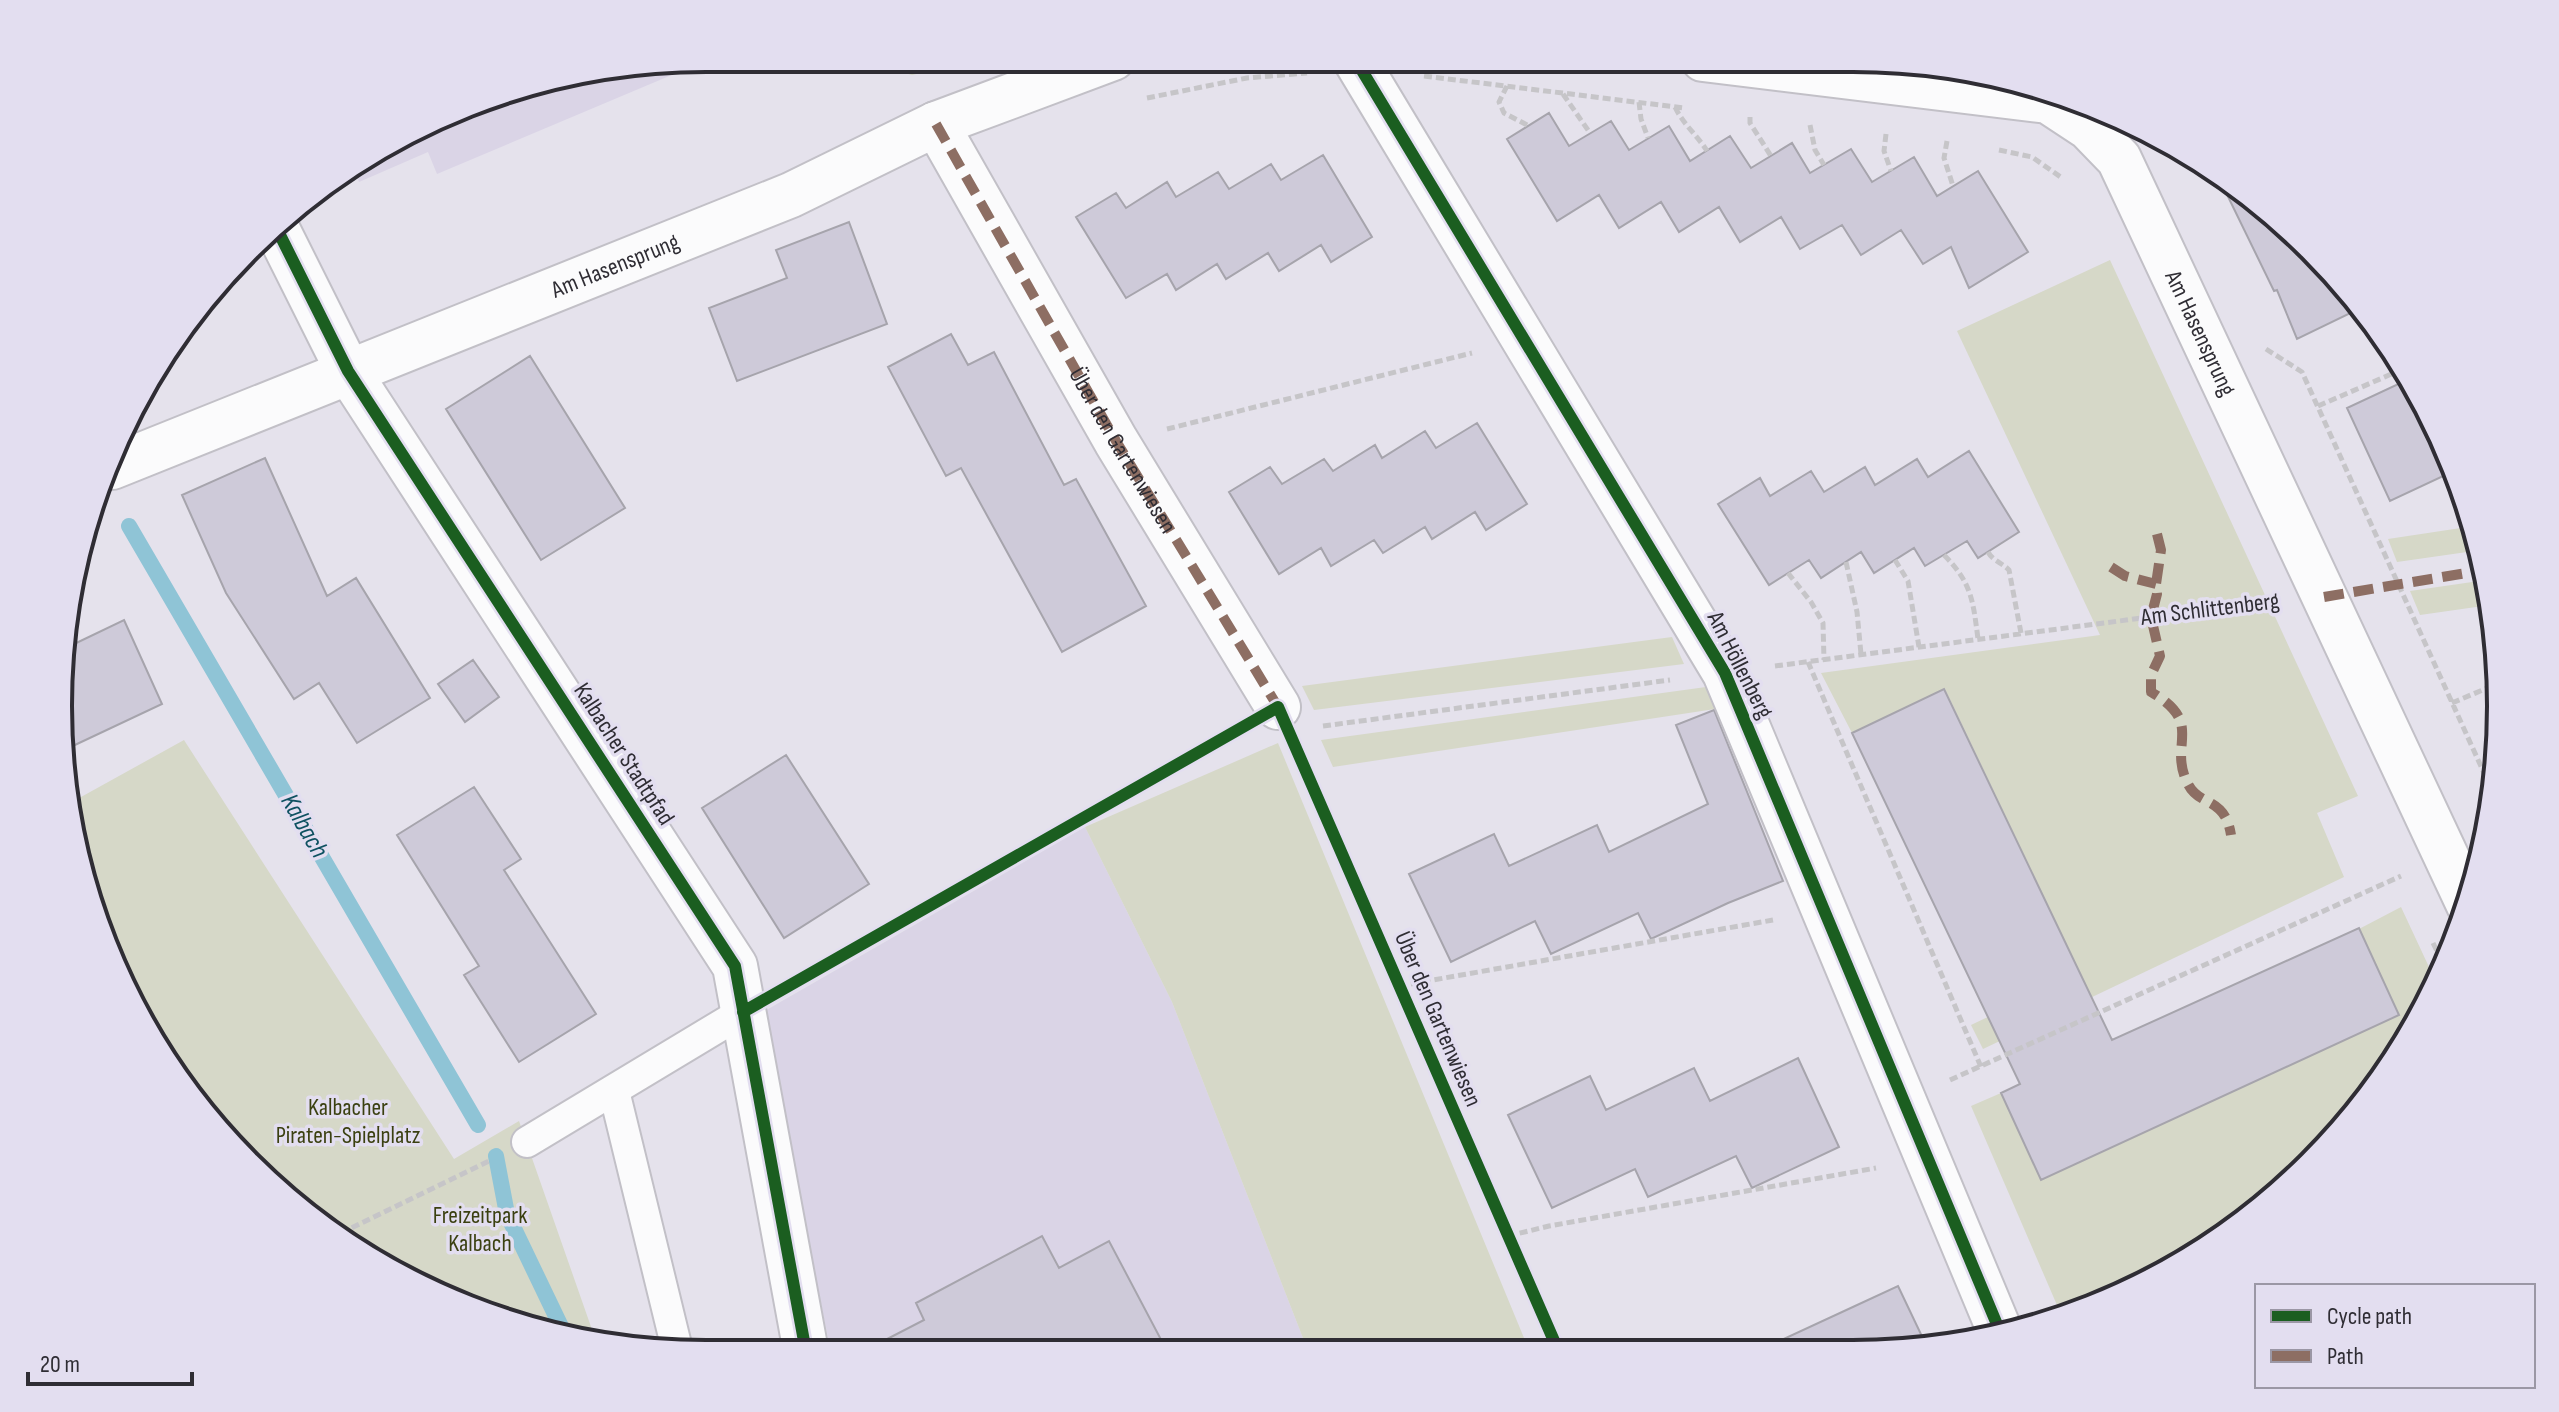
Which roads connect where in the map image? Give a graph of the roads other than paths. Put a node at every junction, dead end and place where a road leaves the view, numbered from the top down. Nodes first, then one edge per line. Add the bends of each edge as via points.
1 (1075, 72) edge
2 (1362, 72) edge
3 (1810, 72) edge
4 (2035, 99) edge
5 (2054, 105) edge
6 (936, 124) junction
7 (281, 236) edge
8 (348, 371) junction
9 (120, 464) edge
10 (1278, 707) road end
11 (2460, 886) edge
12 (743, 1012) junction
13 (614, 1091) junction
14 (527, 1142) dead end
15 (1996, 1323) edge
16 (675, 1339) edge
17 (804, 1340) edge

1 - 6 street, Am Hasensprung
2 - 15 street, Am Höllenberg via 1725,673
3 - 4 street, Am Hasensprung
5 - 11 street, Am Hasensprung via 2089,128 2119,159
6 - 8 street, Am Hasensprung via 791,195
6 - 10 street, Über den Gartenwiesen via 1116,441
7 - 8 street, Kalbacher Stadtpfad
8 - 9 street, Am Hasensprung
8 - 12 street, Kalbacher Stadtpfad via 735,966
12 - 13 lane
12 - 17 street, Kalbacher Stadtpfad
13 - 14 lane
13 - 16 lane

